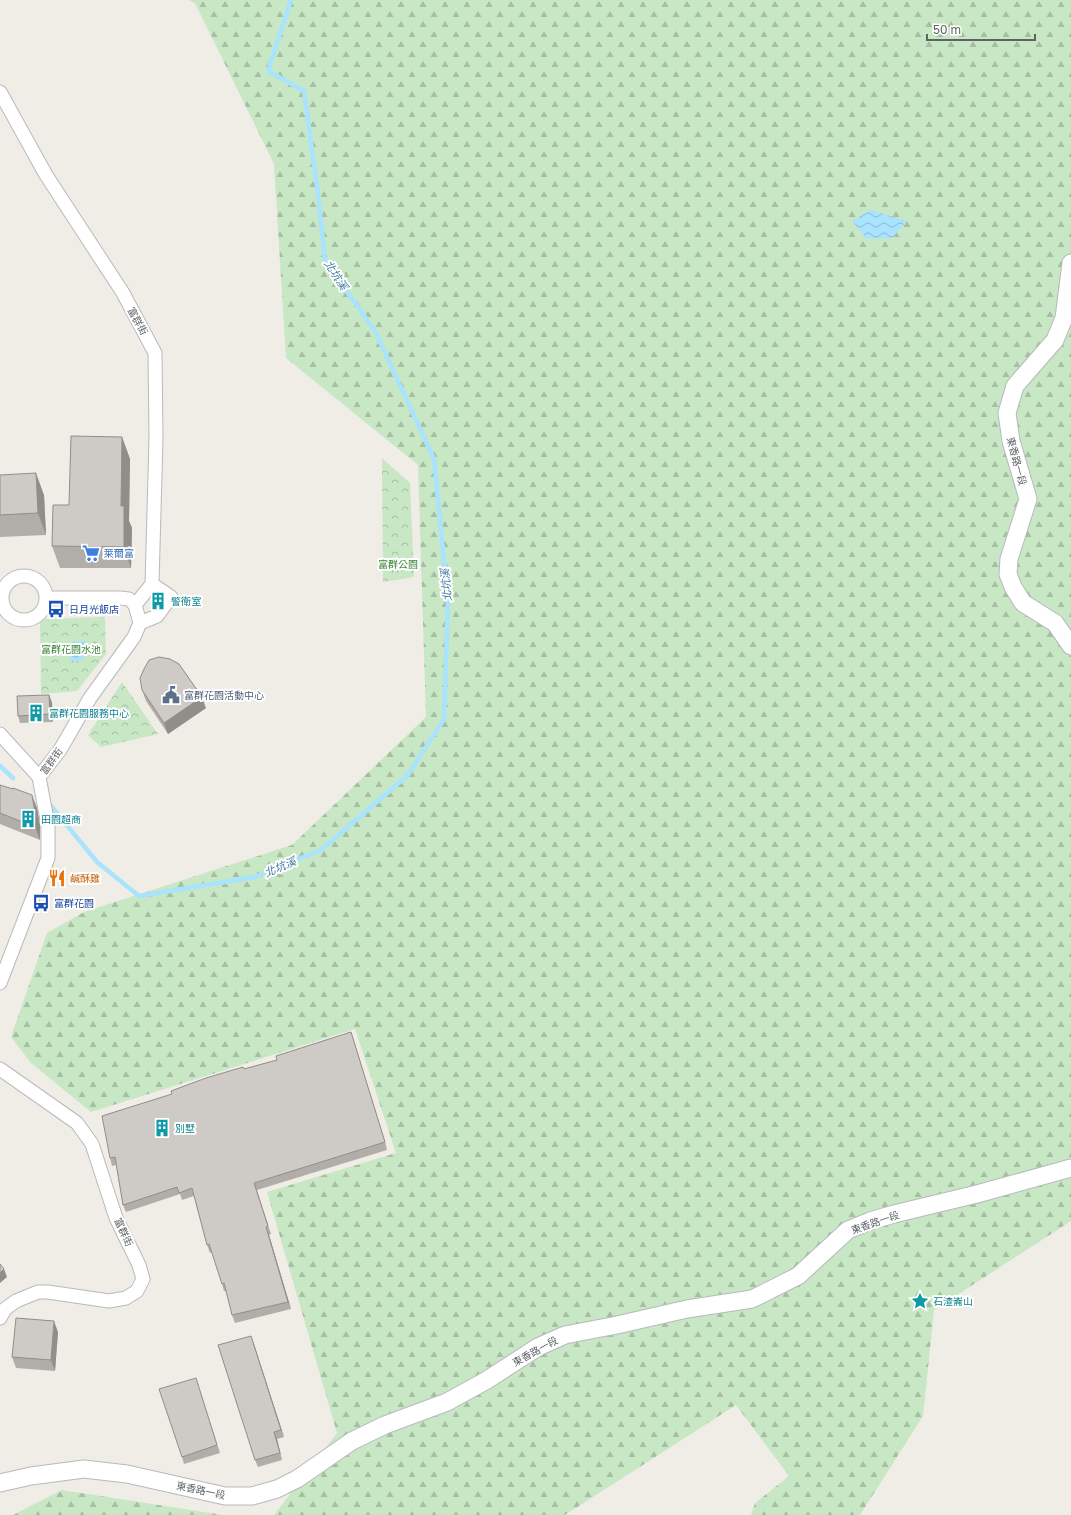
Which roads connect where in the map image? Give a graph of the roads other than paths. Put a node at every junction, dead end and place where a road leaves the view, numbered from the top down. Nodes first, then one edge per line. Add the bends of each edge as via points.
1 (0, 92) edge
2 (1071, 263) edge
3 (152, 584) junction
4 (46, 598) dead end
5 (136, 605) junction
6 (140, 623) junction
7 (1071, 646) edge
8 (0, 734) edge
9 (39, 777) junction
10 (0, 983) edge
11 (0, 1069) edge
12 (1071, 1168) edge
13 (0, 1318) edge
14 (0, 1483) edge

1 - 3 street, 富群街 via 46,175 123,293 155,353 156,438
2 - 7 street, 東香路一段 via 1064,318 1055,340 1015,386 1007,413 1011,442 1028,500 1009,559 1008,574 1012,587 1023,604 1055,623
3 - 5 street
3 - 6 street via 171,596 157,616
4 - 5 street via 120,598 129,599
5 - 6 street
6 - 9 street, 富群街 via 134,637 90,698 60,750
8 - 9 street
9 - 10 street, 富群街 via 48,825 48,858
11 - 13 street, 富群街 via 77,1123 92,1144 116,1218 139,1265 143,1279 137,1291 126,1298 108,1301 38,1292 16,1301 5,1309
12 - 14 street, 東香路一段 via 862,1224 848,1230 798,1276 752,1299 687,1309 566,1335 538,1347 447,1402 385,1425 352,1441 297,1479 276,1489 252,1496 225,1496 127,1474 84,1469

